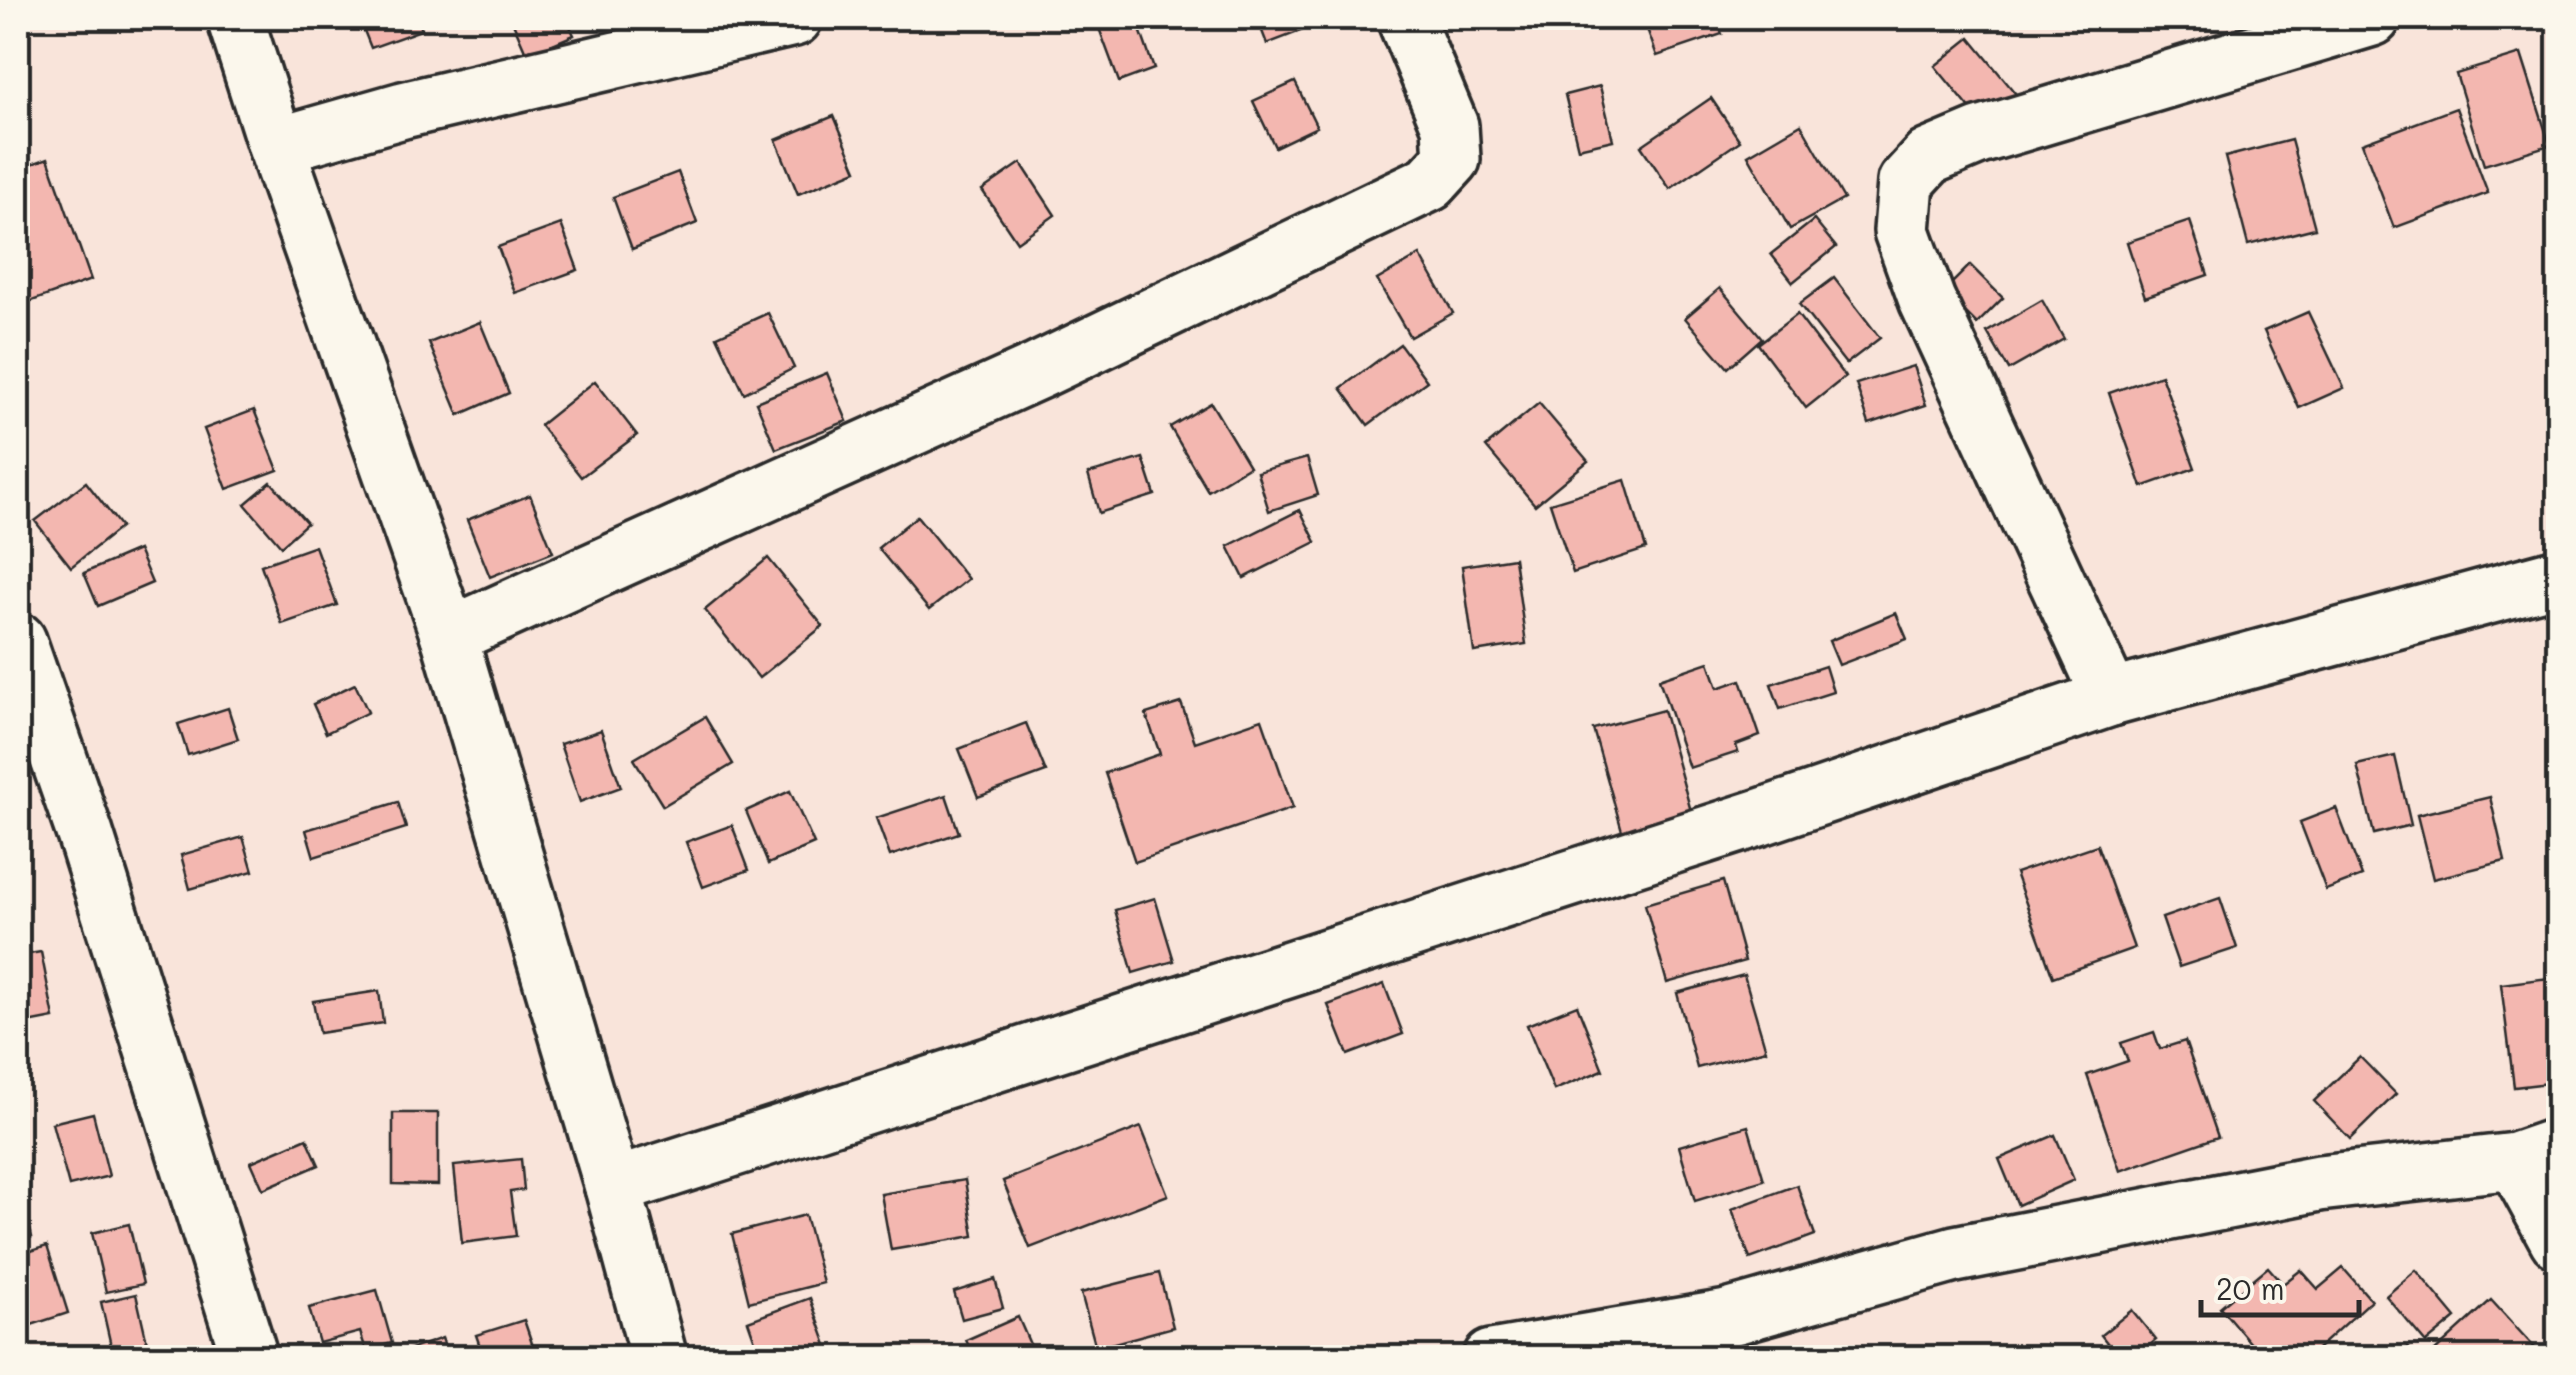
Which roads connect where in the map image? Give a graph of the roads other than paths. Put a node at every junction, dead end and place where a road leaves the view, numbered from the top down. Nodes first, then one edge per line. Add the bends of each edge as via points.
1 (235, 18) edge
2 (794, 18) edge
3 (1405, 18) edge
4 (2372, 18) edge
5 (276, 146) junction
6 (2558, 577) edge
7 (449, 636) junction
8 (18, 641) edge
9 (2111, 698) junction
10 (2537, 1154) edge
11 (613, 1186) junction
12 (2558, 1240) edge
13 (250, 1358) edge
14 (659, 1358) edge
15 (1491, 1358) edge

1 - 5 street
2 - 5 street
3 - 7 street via 1450,126 1452,158 1430,183 1038,371
4 - 9 street via 1979,136 1929,157 1906,182 1902,231 1927,300
5 - 7 street
6 - 9 street
7 - 11 street
8 - 13 street
9 - 11 street
10 - 12 street
10 - 15 street via 2319,1183 1955,1254 1727,1318
11 - 14 street

